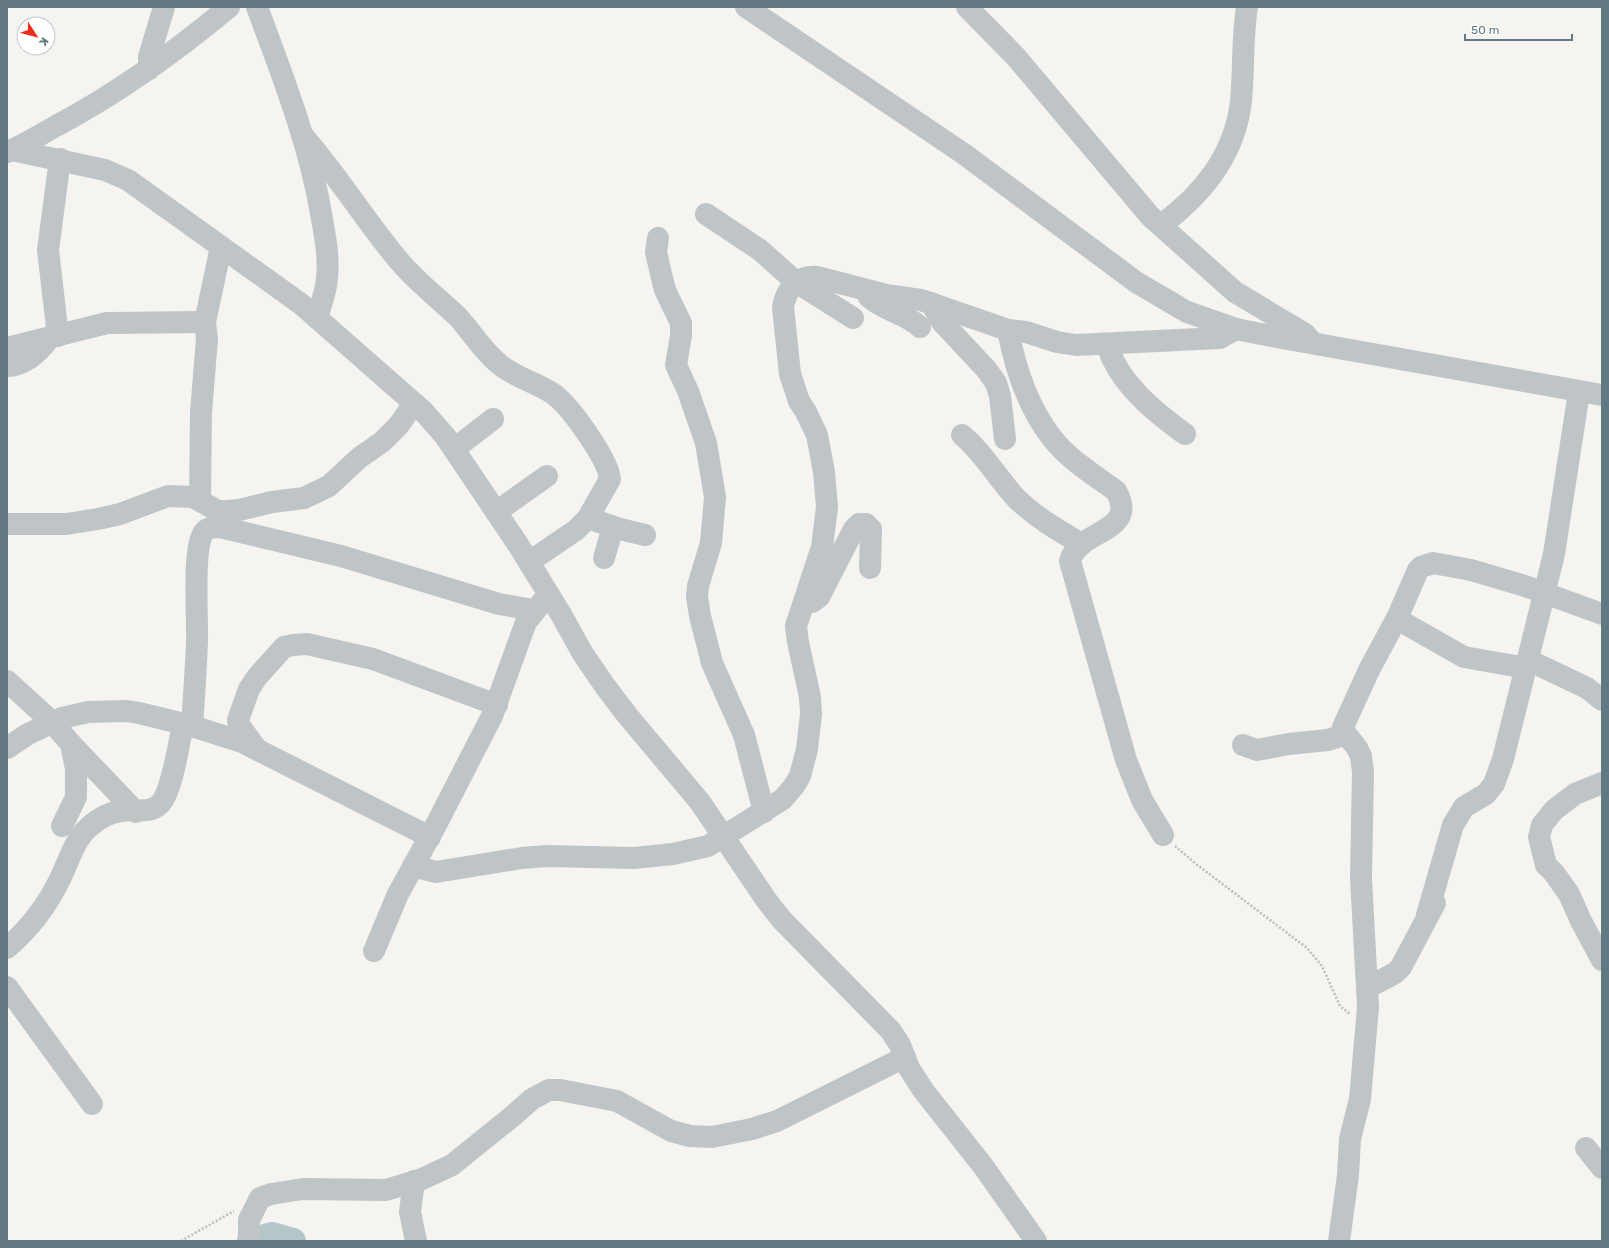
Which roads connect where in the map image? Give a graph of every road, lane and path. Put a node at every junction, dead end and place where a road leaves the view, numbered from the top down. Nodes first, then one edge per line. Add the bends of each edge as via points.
1 (164, 7) edge
2 (229, 7) edge
3 (257, 7) edge
4 (746, 7) edge
5 (967, 7) edge
6 (1247, 7) edge
7 (149, 69) junction
8 (304, 138) junction
9 (9, 151) edge
10 (60, 159) junction
11 (706, 214) dead end
12 (1161, 225) junction
13 (658, 238) dead end
14 (221, 247) junction
15 (796, 282) junction
16 (861, 289) junction
17 (931, 303) junction
18 (317, 318) junction
19 (853, 318) dead end
20 (205, 322) junction
21 (920, 327) dead end
22 (1236, 328) junction
23 (1008, 330) junction
24 (54, 337) junction
25 (1313, 344) junction
26 (1108, 345) junction
27 (7, 348) edge
28 (7, 366) edge
29 (1579, 392) junction
30 (1602, 396) edge
31 (414, 403) junction
32 (493, 419) dead end
33 (1185, 434) dead end
34 (962, 435) dead end
35 (1005, 439) dead end
36 (454, 449) junction
37 (547, 476) dead end
38 (200, 499) junction
39 (496, 512) junction
40 (588, 518) junction
41 (7, 524) edge
42 (613, 527) junction
43 (645, 534) dead end
44 (1082, 544) junction
45 (604, 558) dead end
46 (529, 562) junction
47 (870, 568) dead end
48 (1544, 593) junction
49 (804, 601) junction
50 (542, 603) junction
51 (1602, 614) edge
52 (1396, 619) junction
53 (1527, 664) junction
54 (7, 681) edge
55 (1602, 700) edge
56 (497, 705) junction
57 (52, 722) junction
58 (188, 725) junction
59 (1346, 734) junction
60 (71, 744) junction
61 (1243, 745) dead end
62 (7, 748) edge
63 (256, 748) junction
64 (1602, 783) edge
65 (136, 812) junction
66 (764, 812) junction
67 (62, 826) dead end
68 (1163, 835) joint
69 (724, 836) junction
70 (430, 837) junction
71 (413, 866) junction
72 (1449, 880) dead end
73 (1427, 915) junction
74 (7, 948) edge
75 (374, 952) dead end
76 (1602, 960) edge
77 (7, 986) edge
78 (1367, 988) junction
79 (1367, 1016) junction
80 (905, 1057) junction
81 (92, 1104) dead end
82 (1586, 1148) dead end
83 (1602, 1168) edge
84 (414, 1181) junction
85 (260, 1198) junction
86 (181, 1241) edge
87 (250, 1241) edge
88 (416, 1241) edge
89 (1036, 1241) edge
90 (1339, 1241) edge

1 - 7 street via 149,57
2 - 7 street via 186,43
3 - 8 street
4 - 22 street via 964,154 1136,282 1187,312
5 - 12 street via 1012,53 1137,202
6 - 12 street via 1243,32 1241,102 1228,149 1196,196
7 - 9 street via 79,114
8 - 18 street via 314,172 326,244 326,285
8 - 40 street via 400,262 424,288 456,315 500,365 554,394 571,410 604,458 610,479
9 - 10 street
10 - 14 street via 105,170 128,180
10 - 24 street via 48,250
11 - 15 street via 760,250
12 - 25 street via 1235,292 1305,334
13 - 66 street via 656,252 665,290 681,323 676,364 706,443 715,497 710,543 698,586 700,616 712,663 744,735
14 - 18 street
14 - 20 street
15 - 16 street via 809,276
15 - 19 street
15 - 49 street via 785,297 783,307 790,374 798,401 817,435 827,507 822,548
16 - 17 street
16 - 21 street via 882,307 913,320
17 - 23 street
17 - 35 street via 942,322 996,383
18 - 31 street
20 - 24 street via 107,323
20 - 38 street via 207,340 201,412
22 - 25 street
22 - 26 street via 1220,338
23 - 26 street via 1076,345
23 - 44 street via 1012,354 1022,383 1048,433 1072,458 1116,491 1120,498 1122,506 1117,520
24 - 27 street
24 - 28 street via 33,356
25 - 29 street
26 - 33 street via 1120,372 1133,388 1152,408
29 - 30 street
29 - 48 street via 1554,554
31 - 36 street
31 - 38 street via 399,425 382,442 329,486 314,494 292,501 272,502 227,511 218,510
32 - 36 street
34 - 44 street via 979,451 1016,498 1046,522
36 - 39 street
37 - 39 street
38 - 41 street via 168,496 120,514 66,524
39 - 46 street
40 - 42 street
40 - 46 street via 576,530
42 - 43 street
42 - 45 street
44 - 68 street via 1072,552 1070,560 1094,648 1126,760 1142,800
46 - 50 street
47 - 49 street via 871,530 866,524 859,524 819,597 813,601
48 - 51 street
48 - 52 street via 1471,570 1426,564 1418,570
48 - 53 street
49 - 66 street via 796,626 810,697 807,749 802,770 794,786 776,805
50 - 56 street via 526,622
50 - 58 street via 506,606 341,556 211,527 201,538 196,578 197,640
50 - 69 street via 627,715 700,802
52 - 53 street via 1464,657
52 - 59 street via 1349,711 1343,727
53 - 55 street via 1587,688
53 - 73 street via 1503,759 1494,784 1486,794 1464,807 1453,826
54 - 57 street
56 - 63 street via 373,659 307,644 293,645 284,647 249,689 238,720
56 - 70 street
57 - 58 street via 88,712 113,710
57 - 60 street
57 - 62 street
58 - 63 street
58 - 65 street via 163,799 151,810
59 - 61 street via 1328,740 1257,750
59 - 78 street via 1361,756 1363,772 1362,893
60 - 65 street
60 - 67 street via 76,769 76,797
63 - 70 street
64 - 76 street via 1574,794 1554,810 1542,825 1539,837 1546,865 1570,894
65 - 74 street via 122,810 100,819 88,828 77,842 47,903 30,926
66 - 69 street
68 - 79 path via 1196,864 1307,948 1322,966 1343,1010 1350,1014
69 - 71 street via 708,846 653,857 546,856 436,872
69 - 80 street via 766,901 891,1031
70 - 71 street
71 - 75 street via 398,894
72 - 73 street
73 - 78 street via 1401,967
77 - 81 street
78 - 79 street
79 - 90 street via 1360,1099 1350,1139
80 - 84 street via 777,1121 712,1137 690,1136 671,1131 617,1101 549,1090 532,1099 452,1165
80 - 89 street via 923,1090 983,1166
82 - 83 street
84 - 85 street via 386,1190 303,1189
84 - 88 street via 410,1212
85 - 86 path
85 - 87 street via 249,1220

